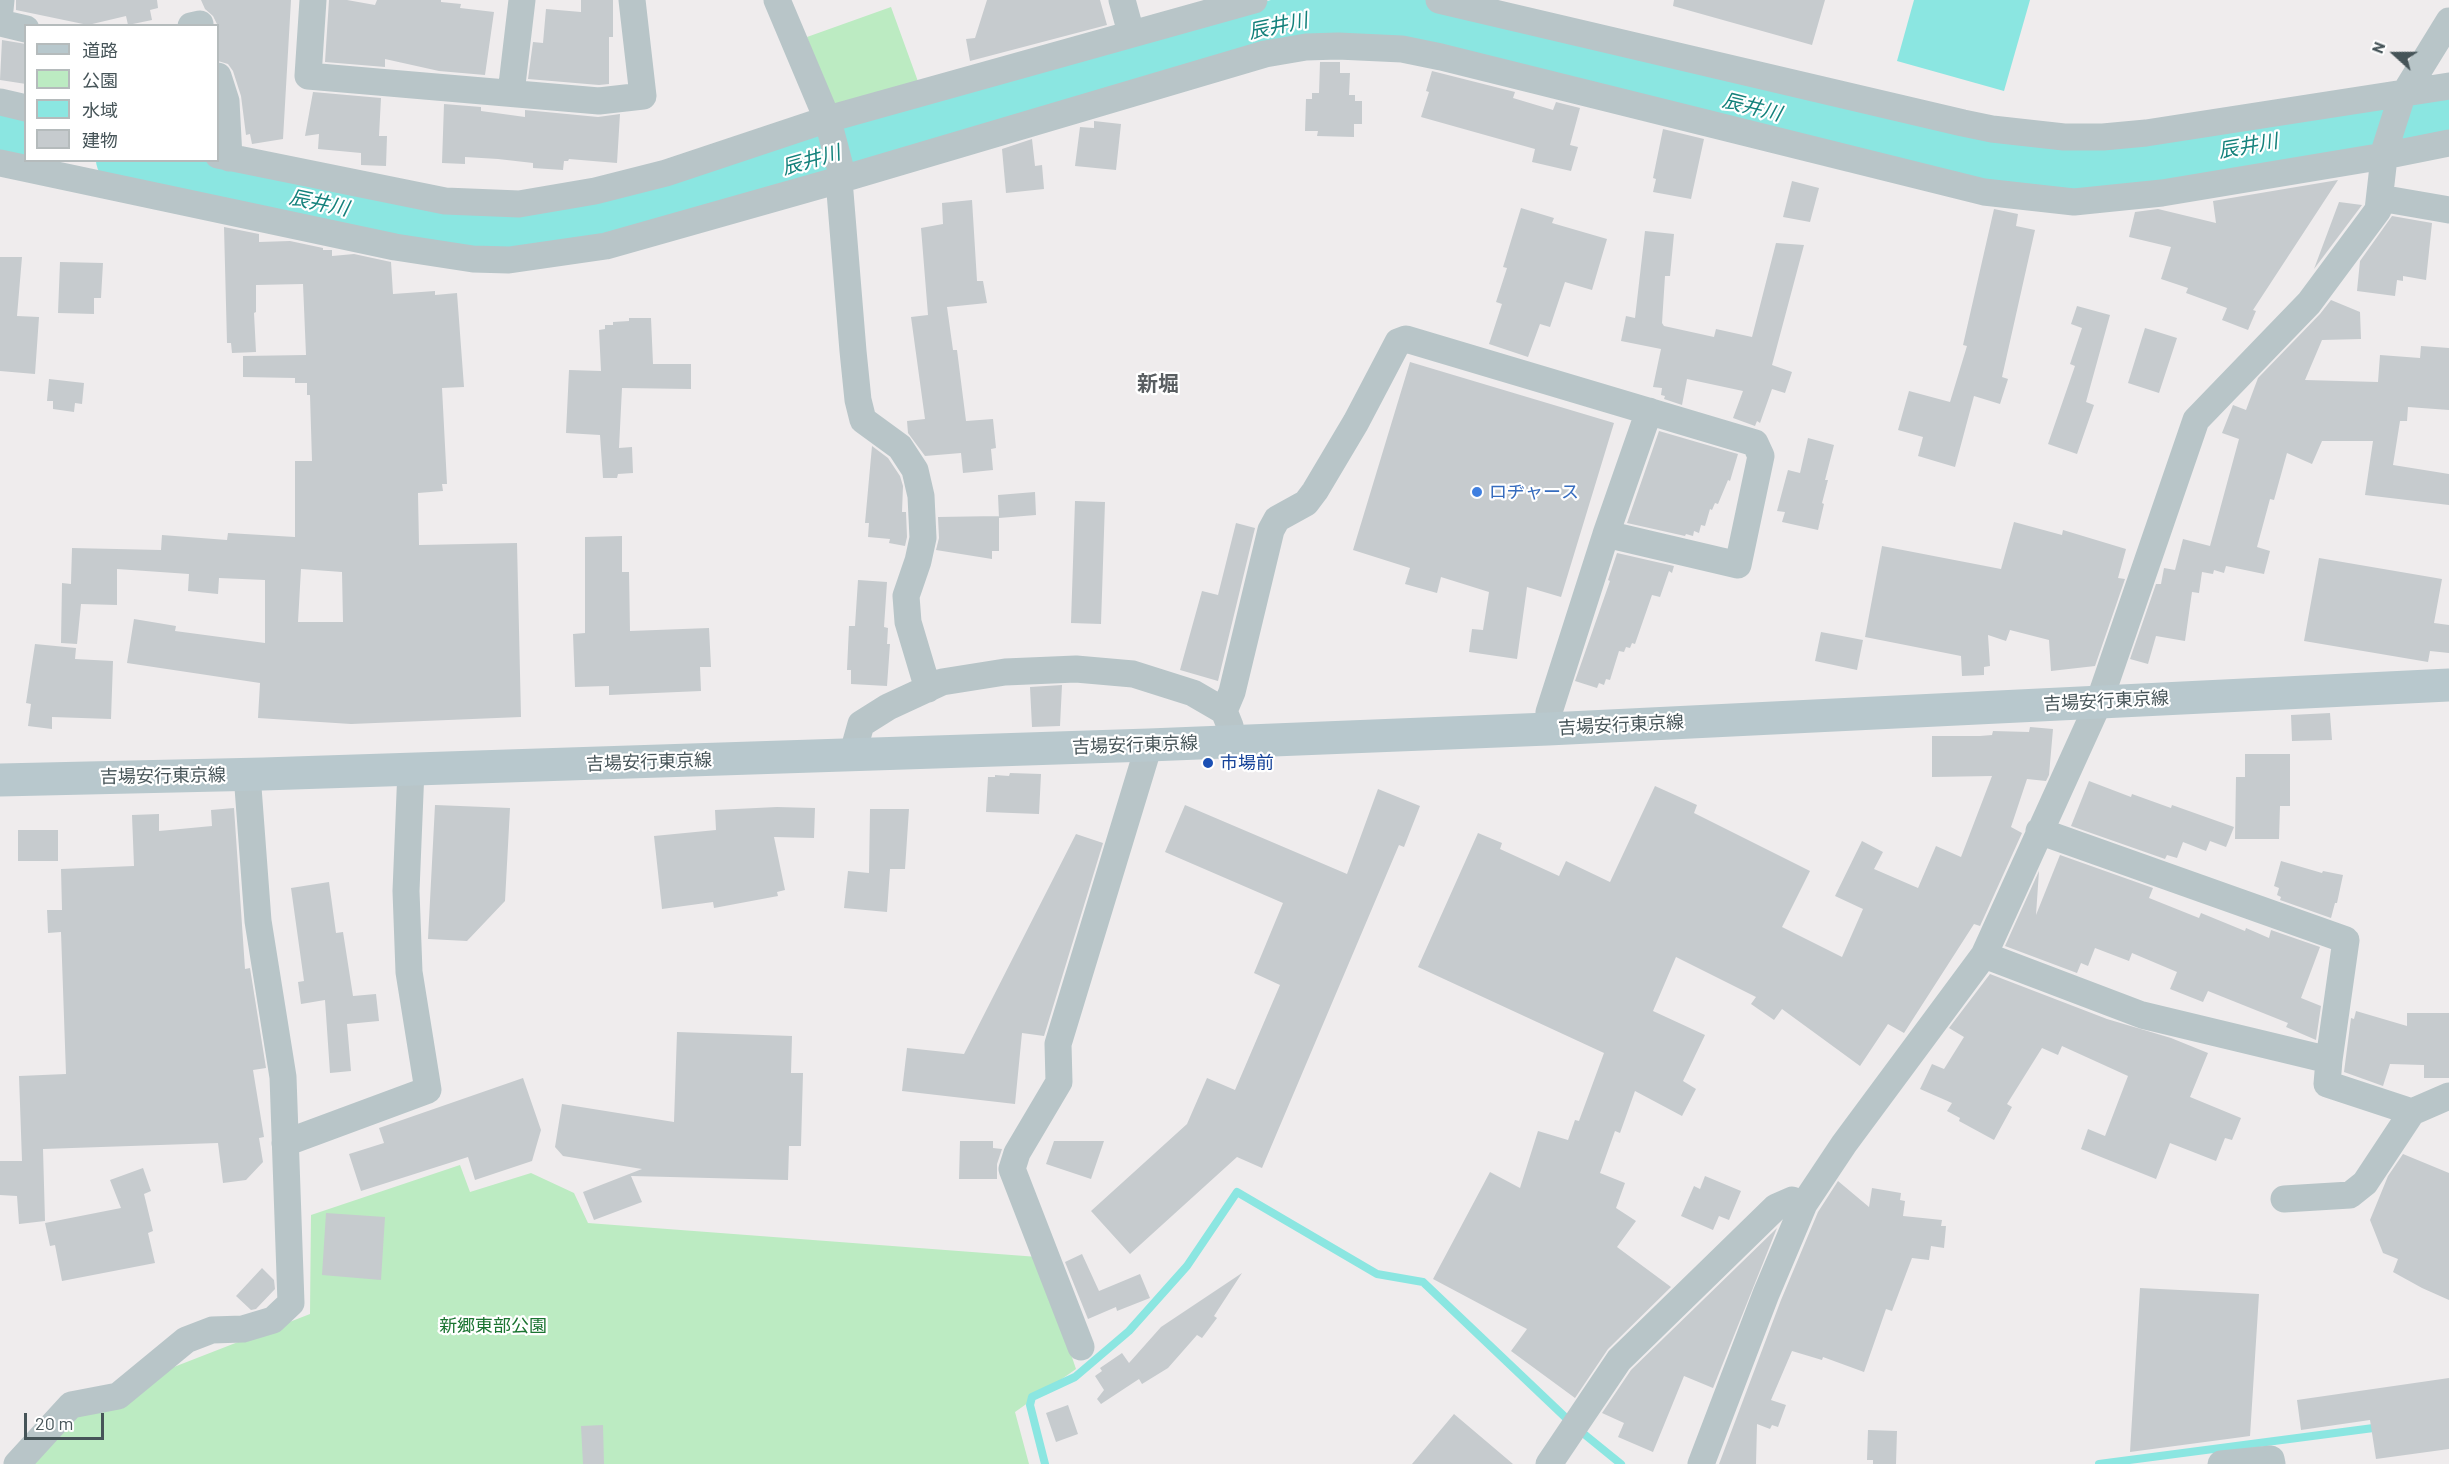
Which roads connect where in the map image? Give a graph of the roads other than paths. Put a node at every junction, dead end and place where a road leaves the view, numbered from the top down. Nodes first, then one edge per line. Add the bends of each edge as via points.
1 (1, 0) edge
2 (313, 0) edge
3 (522, 0) edge
4 (632, 0) edge
5 (777, 0) edge
6 (1122, 0) edge
7 (1254, 0) edge
8 (1439, 0) edge
9 (0, 10) edge
10 (2449, 21) edge
11 (0, 23) edge
12 (24, 29) edge
13 (1131, 33) junction
14 (219, 79) edge
15 (2449, 86) edge
16 (511, 93) junction
17 (2403, 95) junction
18 (0, 102) edge
19 (24, 108) edge
20 (828, 120) junction
21 (2449, 143) edge
22 (2384, 152) junction
23 (223, 157) edge
24 (0, 163) edge
25 (842, 178) junction
26 (2380, 198) junction
27 (2449, 210) edge
28 (1649, 411) junction
29 (1606, 534) junction
30 (2449, 685) edge
31 (928, 689) junction
32 (2099, 702) junction
33 (1224, 711) junction
34 (1548, 729) junction
35 (1236, 741) junction
36 (1149, 745) junction
37 (852, 756) junction
38 (411, 769) junction
39 (247, 774) junction
40 (0, 780) edge
41 (2039, 831) junction
42 (1984, 955) junction
43 (2329, 1060) junction
44 (2449, 1096) edge
45 (2412, 1112) junction
46 (285, 1143) junction
47 (2284, 1199) dead end
48 (1804, 1204) junction
49 (1080, 1347) dead end
50 (17, 1464) edge
51 (1549, 1464) edge
52 (1701, 1464) edge
53 (2221, 1464) edge
54 (2272, 1464) edge

1 - 9 street
2 - 16 street via 308,76
3 - 16 street
4 - 16 street via 643,96 598,101
5 - 20 street
6 - 13 street
7 - 13 street
8 - 17 street via 1963,123 2064,137 2146,134
10 - 17 street
11 - 12 street
13 - 20 street
14 - 23 street via 226,101
15 - 17 street
17 - 22 street
18 - 19 street
20 - 23 street via 666,173 519,204 445,201
20 - 25 street
21 - 22 street
22 - 25 street via 2119,199 2044,199 1984,192 1441,57 1402,49 1338,46 1265,54
22 - 26 street
24 - 25 street via 395,247 473,259 509,260 606,246
25 - 31 street via 858,400 863,420 900,447 915,470 921,495 923,538 906,596 908,622
26 - 27 street
26 - 32 street via 2378,210 2320,289 2196,420
28 - 29 street
28 - 29 street via 1755,443 1761,456 1738,565
28 - 33 street via 1406,339 1398,342 1315,491 1306,503 1278,519 1271,530
29 - 34 street via 1549,712
30 - 32 main road, 吉場安行東京線
31 - 33 street via 942,682 1005,672 1076,669 1133,674 1193,693
31 - 37 street via 888,706 861,724
32 - 34 main road, 吉場安行東京線
32 - 41 street
33 - 35 street
34 - 35 main road, 吉場安行東京線
35 - 36 main road, 吉場安行東京線
36 - 37 main road, 吉場安行東京線
36 - 49 street via 1058,1044 1059,1082 1012,1169
37 - 38 main road, 吉場安行東京線
38 - 39 main road, 吉場安行東京線
38 - 46 street via 406,891 409,972 428,1090
39 - 40 main road, 吉場安行東京線
39 - 46 street via 258,921 283,1077
41 - 42 street
41 - 43 street via 2346,940
42 - 43 street via 2142,1015
42 - 48 street
43 - 45 street via 2327,1084
44 - 45 street
45 - 47 street via 2365,1183 2350,1195
46 - 50 street via 291,1303 282,1314 243,1329 212,1330 186,1340 118,1396 71,1405
48 - 51 street via 1792,1200 1776,1207 1619,1360
48 - 52 street
53 - 54 street via 2271,1459

